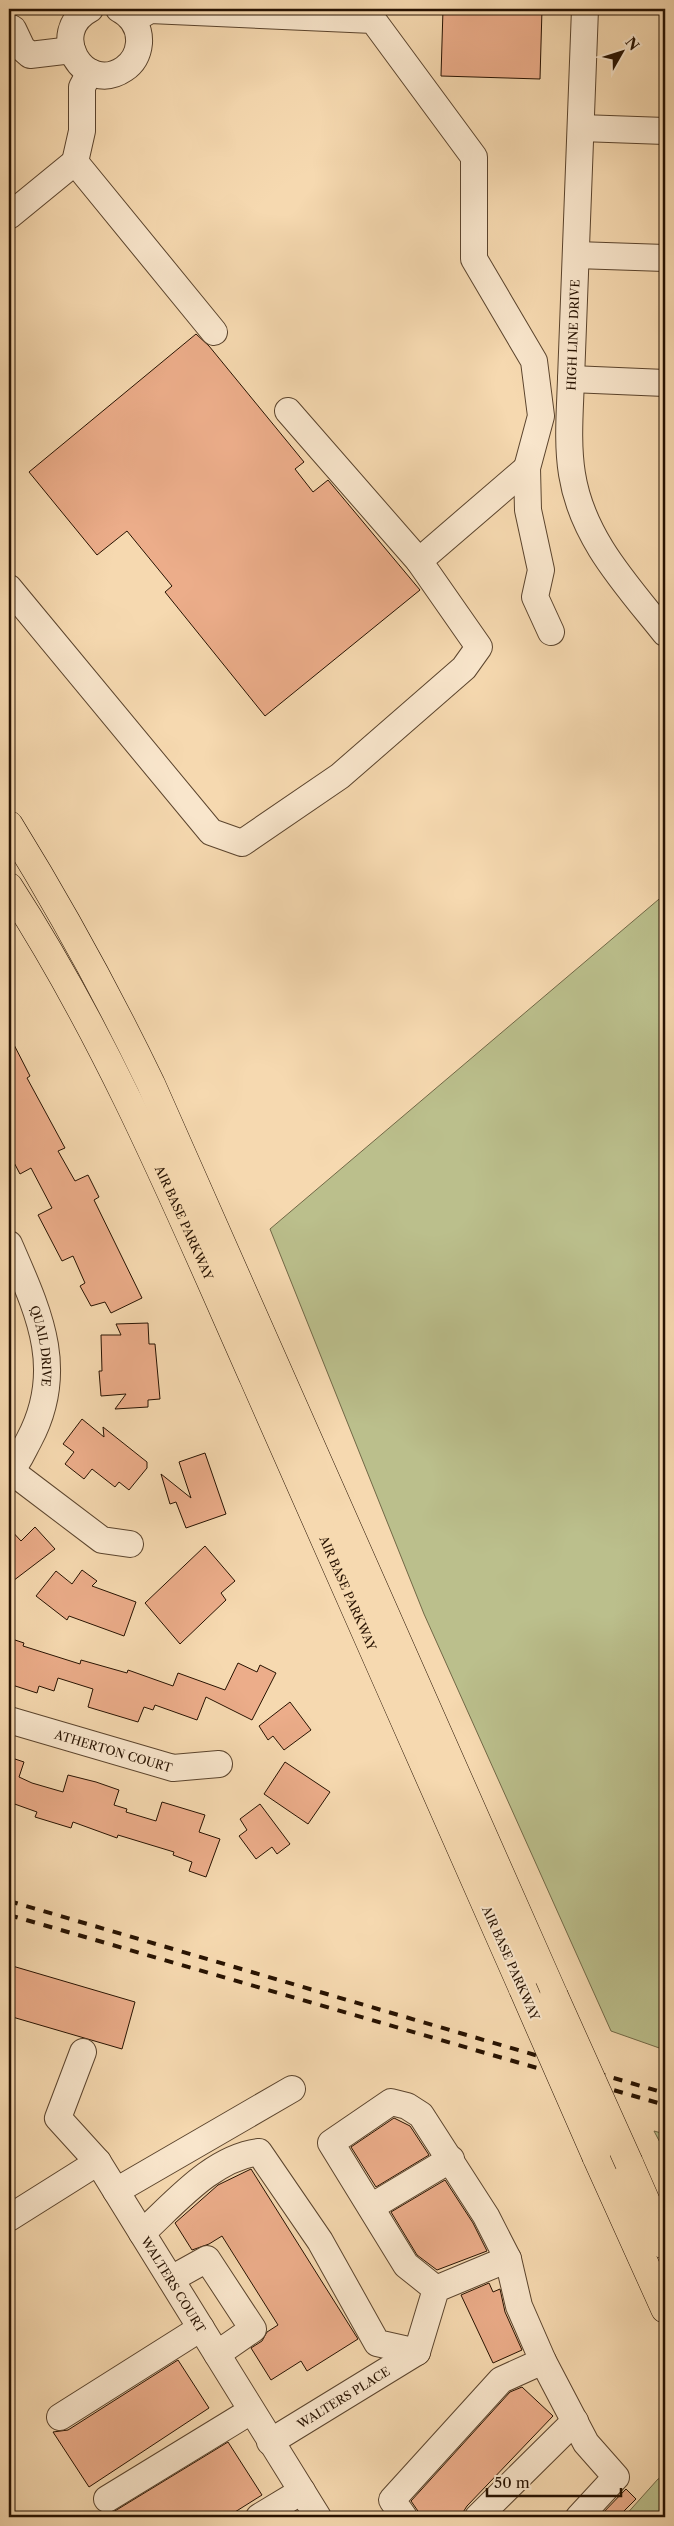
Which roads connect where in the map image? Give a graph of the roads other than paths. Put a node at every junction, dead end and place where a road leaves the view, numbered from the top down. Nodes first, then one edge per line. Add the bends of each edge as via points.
1 (585, 9) edge
2 (82, 11) edge
3 (126, 14) edge
4 (9, 28) edge
5 (72, 50) junction
6 (90, 72) junction
7 (580, 128) junction
8 (665, 131) edge
9 (75, 162) junction
10 (9, 216) edge
11 (576, 255) junction
12 (665, 258) edge
13 (214, 332) dead end
14 (571, 379) junction
15 (665, 383) edge
16 (288, 411) dead end
17 (528, 468) junction
18 (419, 561) junction
19 (9, 588) edge
20 (551, 632) dead end
21 (665, 632) edge
22 (9, 825) edge
23 (9, 887) edge
24 (9, 1244) edge
25 (10, 1472) edge
26 (130, 1544) dead end
27 (9, 1720) edge
28 (219, 1764) dead end
29 (83, 2052) dead end
30 (292, 2089) dead end
31 (451, 2159) junction
32 (98, 2162) junction
33 (116, 2191) junction
34 (371, 2207) junction
35 (9, 2218) edge
36 (142, 2233) junction
37 (665, 2245) edge
38 (508, 2259) junction
39 (171, 2279) junction
40 (436, 2289) junction
41 (665, 2308) edge
42 (201, 2328) junction
43 (417, 2352) junction
44 (217, 2354) junction
45 (543, 2361) junction
46 (251, 2411) junction
47 (60, 2418) dead end
48 (575, 2421) junction
49 (270, 2442) junction
50 (302, 2491) junction
51 (107, 2499) dead end
52 (259, 2517) edge
53 (318, 2517) edge
54 (404, 2517) edge
55 (478, 2517) edge
56 (579, 2517) edge

1 - 7 street, HIGH LINE DRIVE
2 - 5 street via 71,31
3 - 6 street via 137,28 139,44 134,58 128,66 110,75
3 - 17 street via 150,10 373,20 474,157 474,258 534,361 540,416
4 - 5 street via 13,29 22,48 30,55
5 - 6 street via 76,59
6 - 9 street via 82,87 82,131
7 - 8 street
7 - 11 street, HIGH LINE DRIVE
9 - 10 street
9 - 13 street
11 - 12 street
11 - 14 street, HIGH LINE DRIVE
14 - 15 street
14 - 21 street, HIGH LINE DRIVE via 572,473 587,527 600,551
16 - 18 street
17 - 18 street
17 - 20 street via 528,510 541,570 535,596
18 - 19 street via 479,647 464,668 340,776 242,843 211,832
22 - 37 main road, AIR BASE PARKWAY, bridge via 63,915 151,1084
23 - 41 main road, AIR BASE PARKWAY, bridge via 90,1024 162,1172
24 - 25 street, QUAIL DRIVE via 38,1313 48,1355 47,1391 37,1425
25 - 26 street via 102,1540
27 - 28 street, ATHERTON COURT via 173,1768
29 - 32 street, WALTERS COURT via 58,2118
30 - 33 street
31 - 34 street
31 - 34 street via 421,2115 407,2106 391,2102 331,2143
31 - 38 street
32 - 33 street, WALTERS COURT
32 - 35 street
33 - 36 street, WALTERS COURT
34 - 40 street via 406,2265
36 - 39 street, WALTERS COURT
36 - 43 street via 208,2174 244,2154 259,2152 320,2241 377,2343
38 - 40 street
38 - 45 street via 519,2306
39 - 42 street, WALTERS COURT
39 - 44 street via 207,2259 253,2329
40 - 43 street
42 - 44 street, WALTERS COURT
42 - 47 street
43 - 49 street, WALTERS PLACE
44 - 46 street, WALTERS COURT
45 - 48 street
45 - 54 street via 501,2380 392,2500
46 - 49 street, WALTERS COURT
46 - 51 street
48 - 55 street
48 - 56 street via 586,2443 616,2477
49 - 50 street, WALTERS COURT
50 - 52 street
50 - 53 street, WALTERS COURT

